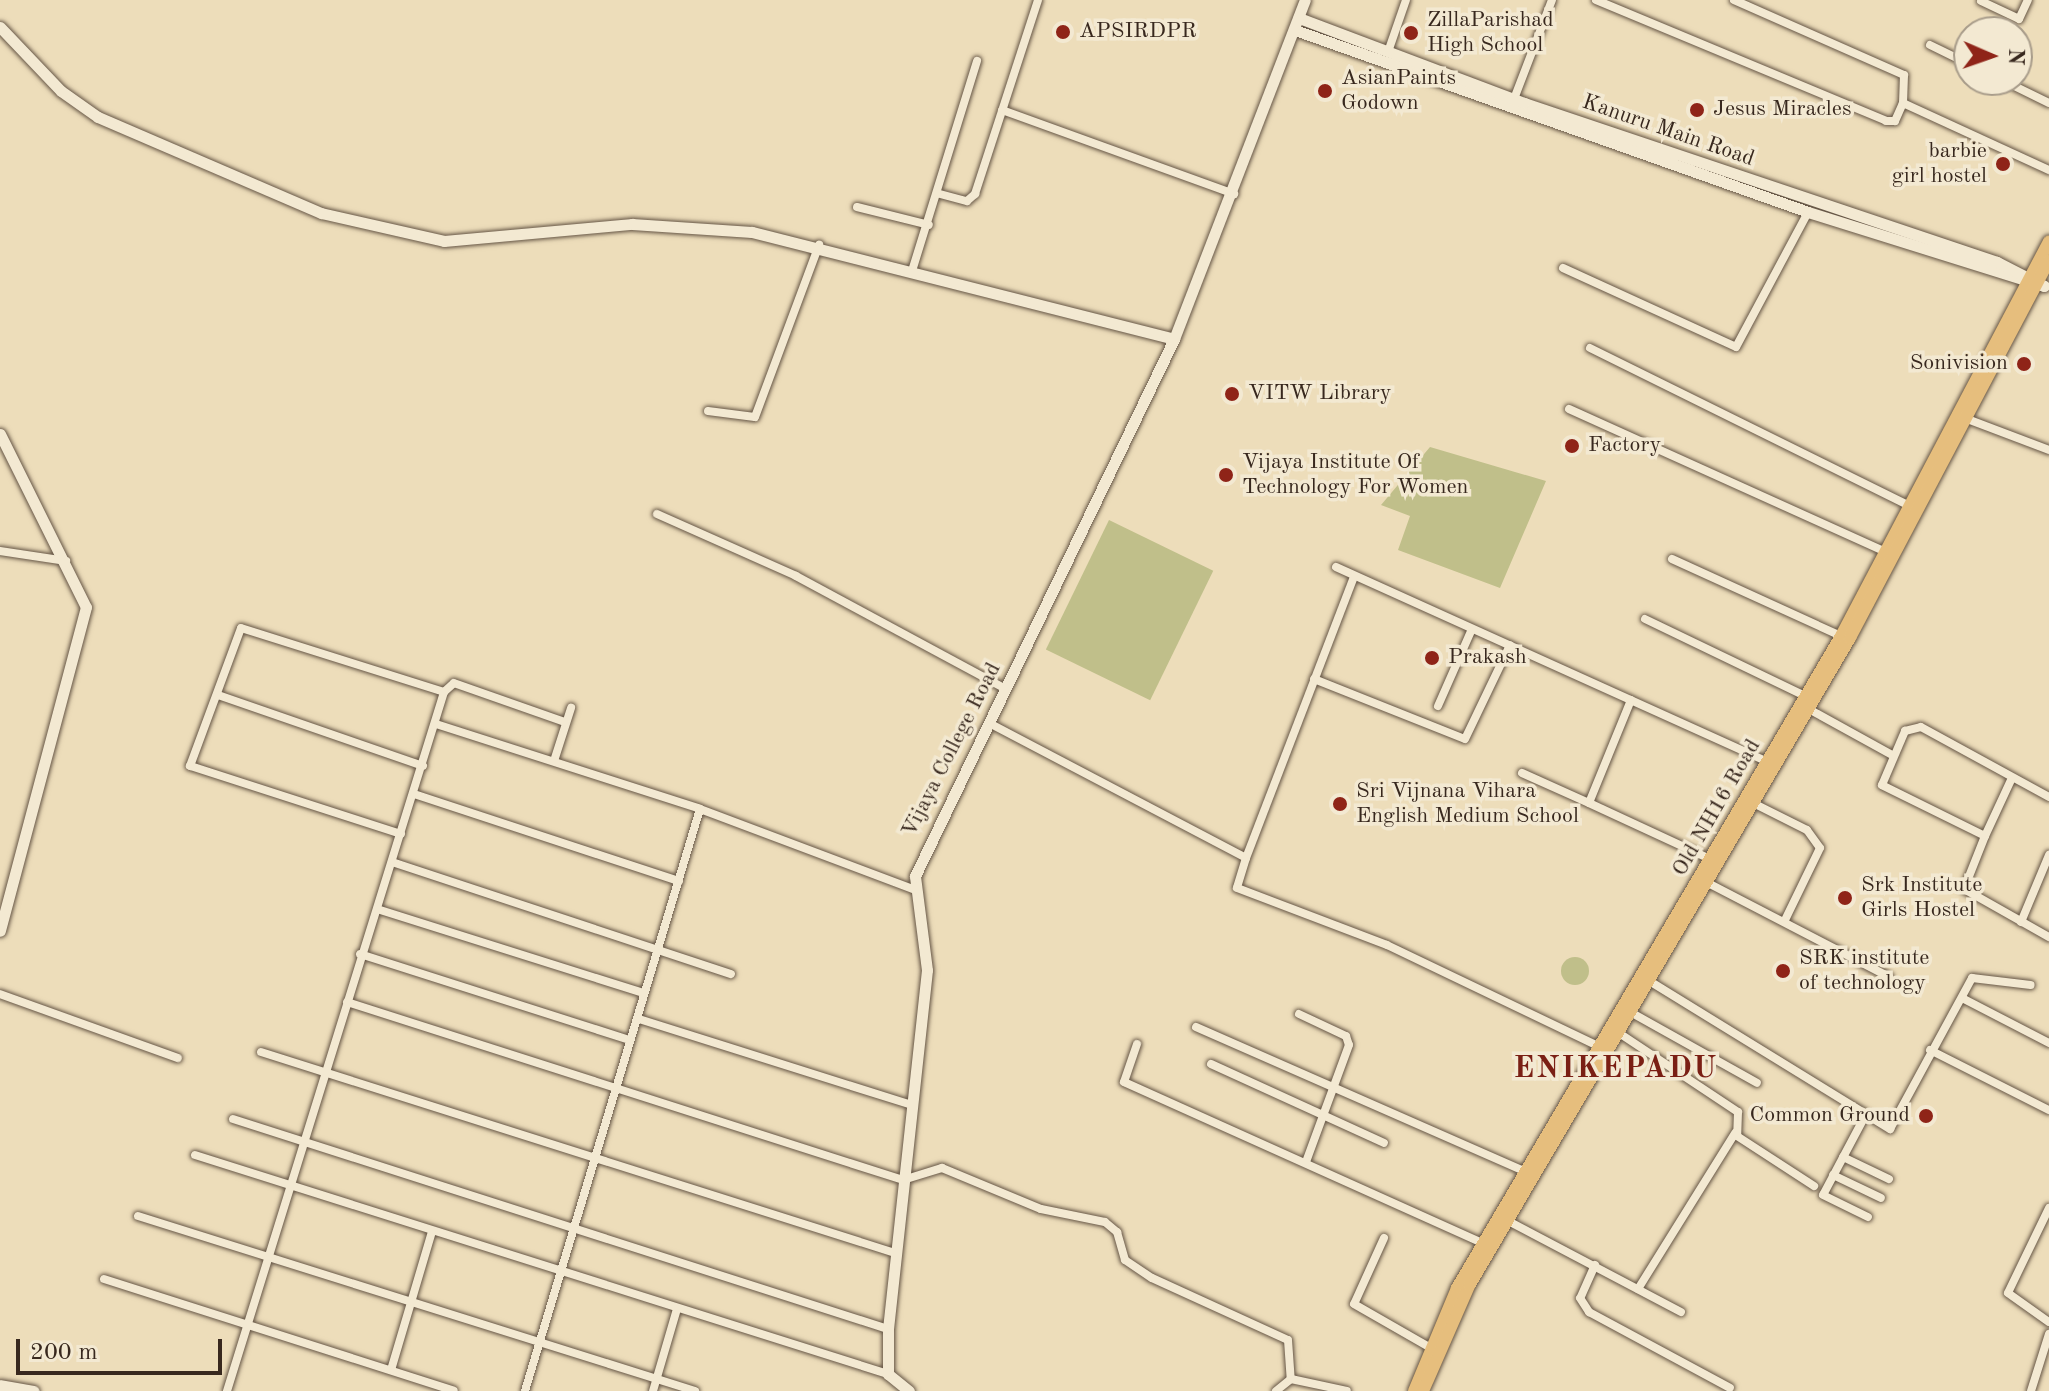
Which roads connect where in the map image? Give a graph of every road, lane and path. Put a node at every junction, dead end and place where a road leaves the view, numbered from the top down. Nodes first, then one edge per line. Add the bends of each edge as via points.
1 (1038, 0) edge
2 (1305, 0) edge
3 (1406, 0) edge
4 (1552, 0) edge
5 (1596, 0) edge
6 (1734, 0) edge
7 (1981, 0) edge
8 (2028, 0) edge
9 (1610, 2) edge
10 (1297, 24) junction
11 (0, 27) edge
12 (1930, 45) dead end
13 (1388, 52) junction
14 (1953, 56) edge
15 (977, 61) dead end
16 (1439, 77) junction
17 (1514, 99) junction
18 (1903, 103) junction
19 (1002, 110) junction
20 (1620, 141) junction
21 (2049, 170) edge
22 (940, 194) junction
23 (1234, 194) junction
24 (857, 207) dead end
25 (1808, 212) junction
26 (929, 225) junction
27 (2049, 241) edge
28 (819, 245) junction
29 (2049, 260) edge
30 (1563, 268) dead end
31 (912, 271) junction
32 (2037, 283) edge
33 (1174, 339) junction
34 (1590, 348) dead end
35 (1569, 409) dead end
36 (708, 411) dead end
37 (1967, 419) junction
38 (0, 434) edge
39 (2049, 450) edge
40 (1910, 506) junction
41 (657, 514) dead end
42 (0, 551) edge
43 (1886, 552) junction
44 (1672, 559) dead end
45 (68, 561) junction
46 (1336, 567) dead end
47 (1354, 576) junction
48 (1645, 619) dead end
49 (1472, 629) junction
50 (1841, 636) junction
51 (1510, 645) junction
52 (1314, 679) junction
53 (1006, 689) junction
54 (444, 692) junction
55 (218, 695) junction
56 (1631, 700) junction
57 (1805, 703) junction
58 (1438, 706) dead end
59 (571, 708) dead end
60 (565, 722) junction
61 (989, 723) junction
62 (436, 724) junction
63 (1892, 755) junction
64 (554, 761) junction
65 (1767, 762) junction
66 (423, 766) junction
67 (1522, 773) dead end
68 (2011, 780) junction
69 (414, 794) junction
70 (2049, 797) edge
71 (1589, 803) junction
72 (1753, 803) junction
73 (700, 809) junction
74 (401, 834) junction
75 (1985, 836) junction
76 (2049, 855) edge
77 (1246, 858) junction
78 (1710, 859) junction
79 (392, 862) junction
80 (679, 881) junction
81 (1708, 883) junction
82 (1237, 888) junction
83 (913, 889) junction
84 (1230, 896) dead end
85 (377, 909) junction
86 (1784, 922) junction
87 (2021, 922) junction
88 (0, 931) edge
89 (2049, 937) edge
90 (657, 948) junction
91 (360, 954) junction
92 (731, 974) dead end
93 (1889, 977) dead end
94 (1651, 982) junction
95 (2031, 985) dead end
96 (643, 993) junction
97 (0, 994) edge
98 (1962, 998) junction
99 (347, 1002) junction
100 (1632, 1013) junction
101 (1299, 1014) dead end
102 (639, 1019) junction
103 (1196, 1027) dead end
104 (1619, 1033) junction
105 (629, 1040) junction
106 (2049, 1043) edge
107 (1137, 1044) dead end
108 (1600, 1047) junction
109 (1930, 1050) junction
110 (261, 1052) dead end
111 (178, 1058) dead end
112 (1211, 1064) dead end
113 (323, 1073) junction
114 (1757, 1083) dead end
115 (615, 1087) junction
116 (1334, 1087) junction
117 (908, 1104) junction
118 (2049, 1110) edge
119 (1325, 1114) junction
120 (1865, 1116) junction
121 (233, 1119) dead end
122 (1735, 1133) junction
123 (302, 1141) junction
124 (1384, 1143) dead end
125 (195, 1155) dead end
126 (594, 1157) junction
127 (1843, 1157) junction
128 (1306, 1162) junction
129 (1527, 1172) junction
130 (1833, 1175) junction
131 (1889, 1179) dead end
132 (903, 1180) junction
133 (289, 1183) junction
134 (1814, 1186) dead end
135 (1881, 1198) dead end
136 (2049, 1208) edge
137 (138, 1216) dead end
138 (1868, 1217) dead end
139 (1512, 1223) junction
140 (571, 1229) junction
141 (432, 1232) junction
142 (1384, 1238) dead end
143 (1484, 1244) junction
144 (895, 1253) junction
145 (265, 1255) junction
146 (1595, 1265) junction
147 (559, 1272) junction
148 (104, 1279) dead end
149 (1638, 1289) junction
150 (410, 1303) junction
151 (677, 1309) junction
152 (1681, 1312) dead end
153 (2049, 1322) edge
154 (244, 1325) junction
155 (888, 1329) junction
156 (2049, 1334) edge
157 (539, 1344) junction
158 (1429, 1347) junction
159 (391, 1370) junction
160 (888, 1374) junction
161 (657, 1378) junction
162 (1291, 1379) junction
163 (0, 1385) edge
164 (1730, 1388) dead end
165 (33, 1391) edge
166 (227, 1391) edge
167 (454, 1391) edge
168 (525, 1391) edge
169 (653, 1391) edge
170 (695, 1391) edge
171 (909, 1391) edge
172 (1276, 1391) edge
173 (1347, 1391) edge
174 (1414, 1391) edge
175 (1423, 1391) edge
176 (2031, 1391) edge

1 - 19 street
2 - 10 main road
3 - 13 street
4 - 17 street
5 - 9 street
6 - 18 street via 1904,75
7 - 8 street via 2019,19
9 - 18 street via 1886,121 1895,121
10 - 13 main road, Kanuru Main Road
10 - 16 main road, Kanuru Main Road
10 - 23 main road
11 - 28 main road via 61,91 98,117 277,198 418,239 674,224
12 - 14 street
13 - 16 main road, Kanuru Main Road
15 - 22 street
16 - 17 main road, Kanuru Main Road
16 - 20 main road, Kanuru Main Road
17 - 20 main road, Kanuru Main Road
18 - 21 street
19 - 22 street via 975,194 967,201
19 - 23 street
20 - 25 main road, Kanuru Main Road
20 - 32 main road, Kanuru Main Road
22 - 26 street
23 - 33 main road
24 - 26 street
25 - 30 street via 1736,347
25 - 32 main road, Kanuru Main Road
26 - 31 street
27 - 32 main road, Old NH16 Road
28 - 31 main road
28 - 36 street via 755,417
29 - 32 main road, Old NH16 Road
31 - 33 main road
32 - 37 main road, Old NH16 Road
32 - 40 main road, Old NH16 Road
33 - 53 main road, Vijaya College Road
34 - 40 street
35 - 43 street
37 - 39 street
37 - 57 main road, Old NH16 Road
38 - 45 main road
40 - 43 main road, Old NH16 Road
41 - 53 street via 796,576
42 - 45 street
43 - 50 main road, Old NH16 Road
44 - 50 street
45 - 88 main road via 86,607 82,630
46 - 47 street
47 - 49 street
47 - 52 street
48 - 57 street
49 - 51 street
49 - 58 street
50 - 57 main road, Old NH16 Road
51 - 52 street via 1465,739
51 - 56 street
52 - 77 street
53 - 61 main road, Vijaya College Road
54 - 55 street via 241,628
54 - 60 street via 454,683
54 - 62 street
55 - 66 street
55 - 74 street via 190,766
56 - 65 street
56 - 71 street
57 - 63 street
57 - 65 main road, Old NH16 Road
57 - 72 main road, Old NH16 Road
59 - 60 street
60 - 64 street
61 - 77 street
61 - 83 main road, Vijaya College Road via 921,854
62 - 64 street
62 - 66 street
63 - 68 street via 1905,731 1921,727
63 - 75 street via 1885,789
64 - 73 street
65 - 78 main road, Old NH16 Road
66 - 69 street
67 - 71 street
68 - 70 street
68 - 75 street
69 - 74 street
69 - 80 street
71 - 78 street
72 - 81 main road, Old NH16 Road
72 - 86 street via 1807,830 1820,848
73 - 80 street
73 - 83 street
74 - 79 street
75 - 87 street via 1964,889
76 - 87 street
77 - 82 street
78 - 108 main road, Old NH16 Road
79 - 85 street
79 - 90 street
80 - 90 street
81 - 86 street
81 - 94 main road, Old NH16 Road
82 - 84 street
82 - 108 street via 1387,945
83 - 117 main road via 928,936
85 - 91 street
85 - 96 street
86 - 93 street
87 - 89 street
90 - 92 street
90 - 96 street
91 - 99 street
91 - 105 street
94 - 100 main road, Old NH16 Road
94 - 120 street
95 - 98 street via 1972,978
96 - 102 street
97 - 111 street
98 - 106 street
98 - 109 street
99 - 113 street
99 - 115 street
100 - 104 main road, Old NH16 Road
100 - 114 street
101 - 116 street via 1349,1040
102 - 105 street
102 - 117 street
103 - 116 street
104 - 122 street via 1738,1112
104 - 139 main road, Old NH16 Road
105 - 115 street
107 - 128 street via 1124,1082
108 - 129 main road, Old NH16 Road
109 - 118 street
109 - 120 street via 1890,1129
110 - 113 street
112 - 119 street
113 - 123 street
113 - 126 street
115 - 126 street
115 - 132 street
116 - 119 street
116 - 129 street
117 - 132 main road
119 - 124 street
119 - 128 street
120 - 127 street
121 - 123 street
122 - 134 street
122 - 149 street
123 - 133 street
123 - 140 street
125 - 133 street
126 - 140 street
126 - 144 street
127 - 130 street
127 - 131 street
128 - 143 street
129 - 143 main road, Old NH16 Road
130 - 135 street
130 - 138 street via 1823,1195
132 - 144 main road
132 - 162 street via 942,1168 1041,1209 1105,1222 1117,1232 1125,1260 1152,1278 1284,1337
133 - 141 street
133 - 145 street
136 - 153 street via 2008,1293
137 - 145 street
139 - 146 street
139 - 175 main road, Old NH16 Road via 1469,1286
140 - 147 street
140 - 155 street
141 - 147 street
141 - 150 street
142 - 158 street via 1354,1304
143 - 158 main road, Old NH16 Road
144 - 155 main road
145 - 150 street
145 - 154 street
146 - 149 street
146 - 164 street via 1580,1298 1589,1312
147 - 151 street
147 - 157 street
148 - 154 street
149 - 152 street
150 - 157 street
150 - 159 street
151 - 160 street
151 - 161 street
154 - 159 street
154 - 166 street
155 - 160 main road
156 - 176 street
157 - 161 street
157 - 168 street
158 - 174 main road, Old NH16 Road
159 - 167 street
160 - 171 main road
161 - 169 street
161 - 170 street
162 - 172 street
162 - 173 street
163 - 165 main road

